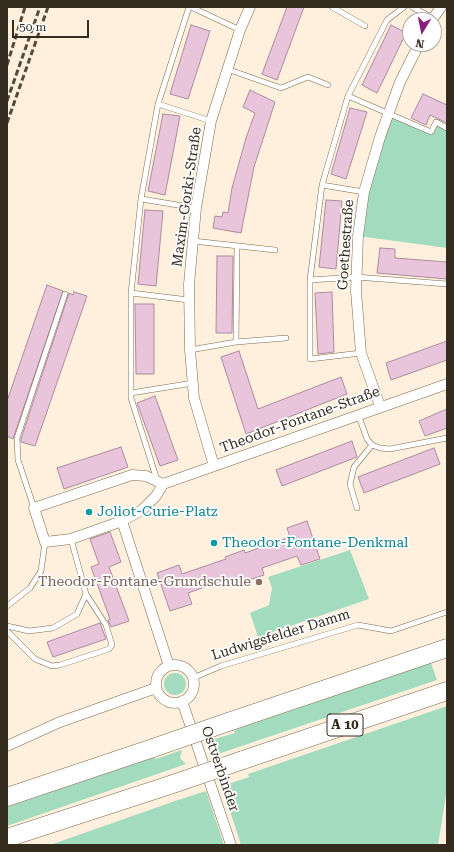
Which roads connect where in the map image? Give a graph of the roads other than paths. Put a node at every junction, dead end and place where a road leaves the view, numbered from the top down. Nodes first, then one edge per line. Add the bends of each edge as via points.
1 (190, 7) edge
2 (250, 7) edge
3 (332, 7) edge
4 (404, 7) edge
5 (412, 7) edge
6 (421, 12) edge
7 (365, 26) dead end
8 (240, 30) junction
9 (415, 52) edge
10 (227, 69) junction
11 (328, 85) dead end
12 (348, 96) junction
13 (158, 104) junction
14 (389, 114) junction
15 (212, 121) junction
16 (447, 128) edge
17 (322, 185) junction
18 (364, 192) junction
19 (141, 200) junction
20 (196, 208) junction
21 (193, 241) junction
22 (237, 246) junction
23 (275, 250) dead end
24 (356, 277) junction
25 (310, 280) junction
26 (447, 284) edge
27 (131, 293) junction
28 (65, 294) dead end
29 (189, 300) junction
30 (286, 338) dead end
31 (236, 342) junction
32 (190, 350) junction
33 (361, 353) junction
34 (192, 383) junction
35 (447, 384) edge
36 (131, 393) junction
37 (380, 406) junction
38 (358, 414) junction
39 (447, 438) edge
40 (372, 446) junction
41 (214, 466) junction
42 (160, 482) junction
43 (34, 508) junction
44 (357, 508) dead end
45 (122, 521) junction
46 (71, 539) junction
47 (45, 542) junction
48 (86, 594) junction
49 (7, 606) edge
50 (447, 612) edge
51 (7, 626) edge
52 (7, 632) edge
53 (447, 648) edge
54 (169, 666) junction
55 (193, 678) junction
56 (156, 688) junction
57 (447, 691) edge
58 (182, 701) junction
59 (7, 746) edge
60 (7, 797) edge
61 (7, 838) edge
62 (231, 845) edge

1 - 8 lane
1 - 13 lane
2 - 8 street, Maxim-Gorki-Straße
3 - 7 lane
4 - 12 lane via 387,20
5 - 6 lane
8 - 10 street, Maxim-Gorki-Straße
9 - 14 street, Goethestraße via 400,82
10 - 11 lane via 281,88 308,77
10 - 15 street, Maxim-Gorki-Straße
12 - 14 lane
12 - 17 lane
13 - 15 lane
13 - 19 lane
14 - 16 lane via 431,132 436,122
14 - 18 street, Goethestraße
15 - 20 street, Maxim-Gorki-Straße
17 - 18 lane
17 - 25 lane
18 - 24 street, Goethestraße
19 - 20 lane
19 - 27 lane
20 - 21 street, Maxim-Gorki-Straße
21 - 22 lane
21 - 29 street, Maxim-Gorki-Straße
22 - 23 lane
22 - 31 lane
24 - 25 lane
24 - 26 lane
24 - 33 street, Goethestraße
25 - 33 lane via 310,359
27 - 29 lane
27 - 36 lane
28 - 43 lane via 17,438 18,460
29 - 32 street, Maxim-Gorki-Straße
30 - 31 lane
31 - 32 lane
32 - 34 street, Maxim-Gorki-Straße
33 - 37 street, Goethestraße
34 - 36 lane
34 - 41 street, Maxim-Gorki-Straße
35 - 37 street, Theodor-Fontane-Straße
36 - 42 lane
37 - 38 street, Theodor-Fontane-Straße
38 - 40 lane
38 - 41 street, Theodor-Fontane-Straße
39 - 40 lane via 390,449
40 - 44 lane via 354,467 350,484
41 - 42 street, Theodor-Fontane-Straße
42 - 43 street via 146,476 132,475
42 - 45 street via 147,506
43 - 47 street
45 - 46 street
45 - 54 street
46 - 47 street
46 - 48 lane
47 - 49 lane via 41,572 30,588
48 - 51 lane via 77,614 54,628 29,631
48 - 52 lane via 106,625 112,643 108,649 52,666 35,659
50 - 55 lane, Ludwigsfelder Damm via 391,631 358,625 221,666
53 - 60 highway, bridge
54 - 55 street via 184,667
54 - 56 street via 159,673
55 - 58 street via 193,690
56 - 58 street via 166,700
56 - 59 street via 60,722
57 - 61 highway, A 10, bridge
58 - 62 street, Ostverbinder

